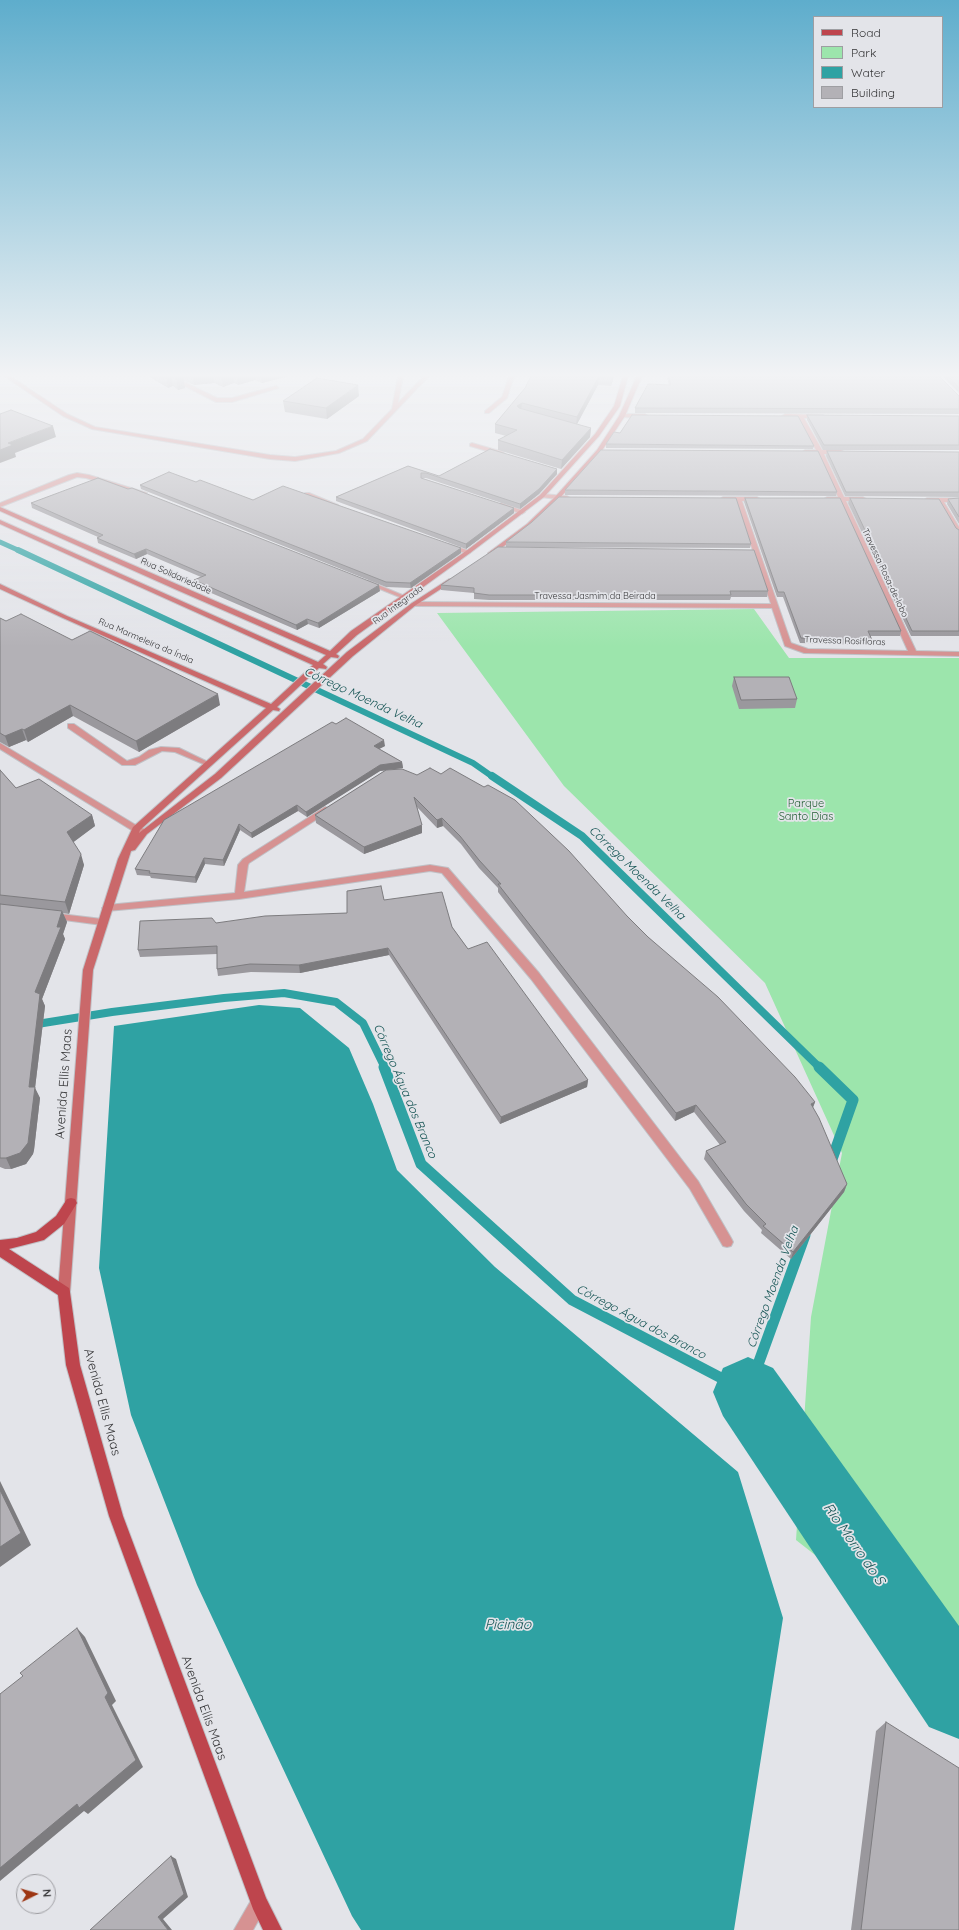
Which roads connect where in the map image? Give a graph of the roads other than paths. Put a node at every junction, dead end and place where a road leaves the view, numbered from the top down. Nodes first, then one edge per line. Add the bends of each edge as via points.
1 (567, 466) edge
2 (586, 466) edge
3 (827, 466) edge
4 (308, 494) edge
5 (150, 496) edge
6 (542, 496) junction
7 (557, 498) junction
8 (573, 498) edge
9 (714, 499) edge
10 (738, 499) junction
11 (762, 499) edge
12 (818, 499) edge
13 (842, 499) junction
14 (872, 500) edge
15 (917, 500) edge
16 (940, 500) junction
17 (959, 500) edge
18 (491, 502) edge
19 (0, 505) edge
20 (344, 508) edge
21 (0, 509) edge
22 (522, 512) junction
23 (0, 522) edge
24 (959, 532) edge
25 (439, 543) edge
26 (496, 550) junction
27 (512, 550) edge
28 (468, 552) junction
29 (749, 552) edge
30 (757, 552) junction
31 (483, 559) edge
32 (458, 575) edge
33 (360, 579) edge
34 (0, 586) edge
35 (404, 597) junction
36 (414, 604) junction
37 (776, 606) junction
38 (913, 653) junction
39 (330, 654) junction
40 (959, 654) edge
41 (344, 659) junction
42 (318, 665) junction
43 (331, 671) junction
44 (271, 707) junction
45 (285, 714) junction
46 (71, 726) dead end
47 (0, 745) edge
48 (208, 764) junction
49 (336, 804) edge
50 (140, 831) junction
51 (239, 896) junction
52 (107, 908) junction
53 (39, 914) edge
54 (102, 922) junction
55 (71, 1202) junction
56 (727, 1242) dead end
57 (0, 1245) edge
58 (0, 1250) edge
59 (64, 1292) junction
60 (259, 1903) junction
61 (243, 1930) edge
62 (274, 1930) edge

1 - 6 main road, Rua Integrada
2 - 7 main road
3 - 13 street, Travessa Rosa-de-lobo
4 - 20 street
5 - 19 street via 77,475
6 - 7 street
6 - 22 main road, Rua Integrada
7 - 8 street
7 - 26 main road via 529,525
9 - 10 street
10 - 11 street
10 - 30 street, Travessa Rosifloras
12 - 13 street
13 - 14 street
13 - 38 street, Travessa Rosa-de-lobo
15 - 16 street
16 - 17 street
16 - 24 street
18 - 22 street
21 - 39 main road, Rua Solidariedade
22 - 28 main road, Rua Integrada
23 - 42 main road
25 - 28 street
26 - 27 street
26 - 31 main road
28 - 35 main road, Rua Integrada
29 - 30 street
30 - 37 street, Travessa Rosifloras
32 - 36 main road, Rua Integrada
33 - 35 street
34 - 44 main road, Rua Marmeleira da Índia
35 - 39 main road, Rua Integrada
36 - 37 street, Travessa Jasmim da Beirada
36 - 41 main road, Rua Integrada
37 - 38 street, Travessa Rosifloras via 788,644 795,648 807,651
38 - 40 street, Travessa Rosifloras
39 - 41 main road, Rua Solidariedade
39 - 42 main road, Rua Integrada
41 - 43 main road, Rua Integrada
42 - 43 main road
42 - 44 main road, Rua Integrada
43 - 45 main road, Rua Integrada
44 - 45 main road, Rua Marmeleira da Índia
44 - 48 main road, Rua Integrada
45 - 50 main road, Rua Integrada via 218,776
46 - 48 street via 125,762 132,763 161,749 176,750
47 - 50 street
48 - 50 main road, Rua Integrada
49 - 51 street via 246,861 243,865
50 - 52 main road, Avenida Ellis Maas via 123,859
51 - 52 street
51 - 56 street via 430,868 445,870 535,976 694,1185
52 - 54 main road, Avenida Ellis Maas
53 - 54 street
54 - 55 main road, Avenida Ellis Maas via 88,970
55 - 57 main road via 60,1220 40,1236 17,1244
55 - 59 main road, Avenida Ellis Maas
58 - 59 main road
59 - 60 main road, Avenida Ellis Maas via 73,1365 116,1516
60 - 61 street
60 - 62 main road, Avenida Ellis Maas

